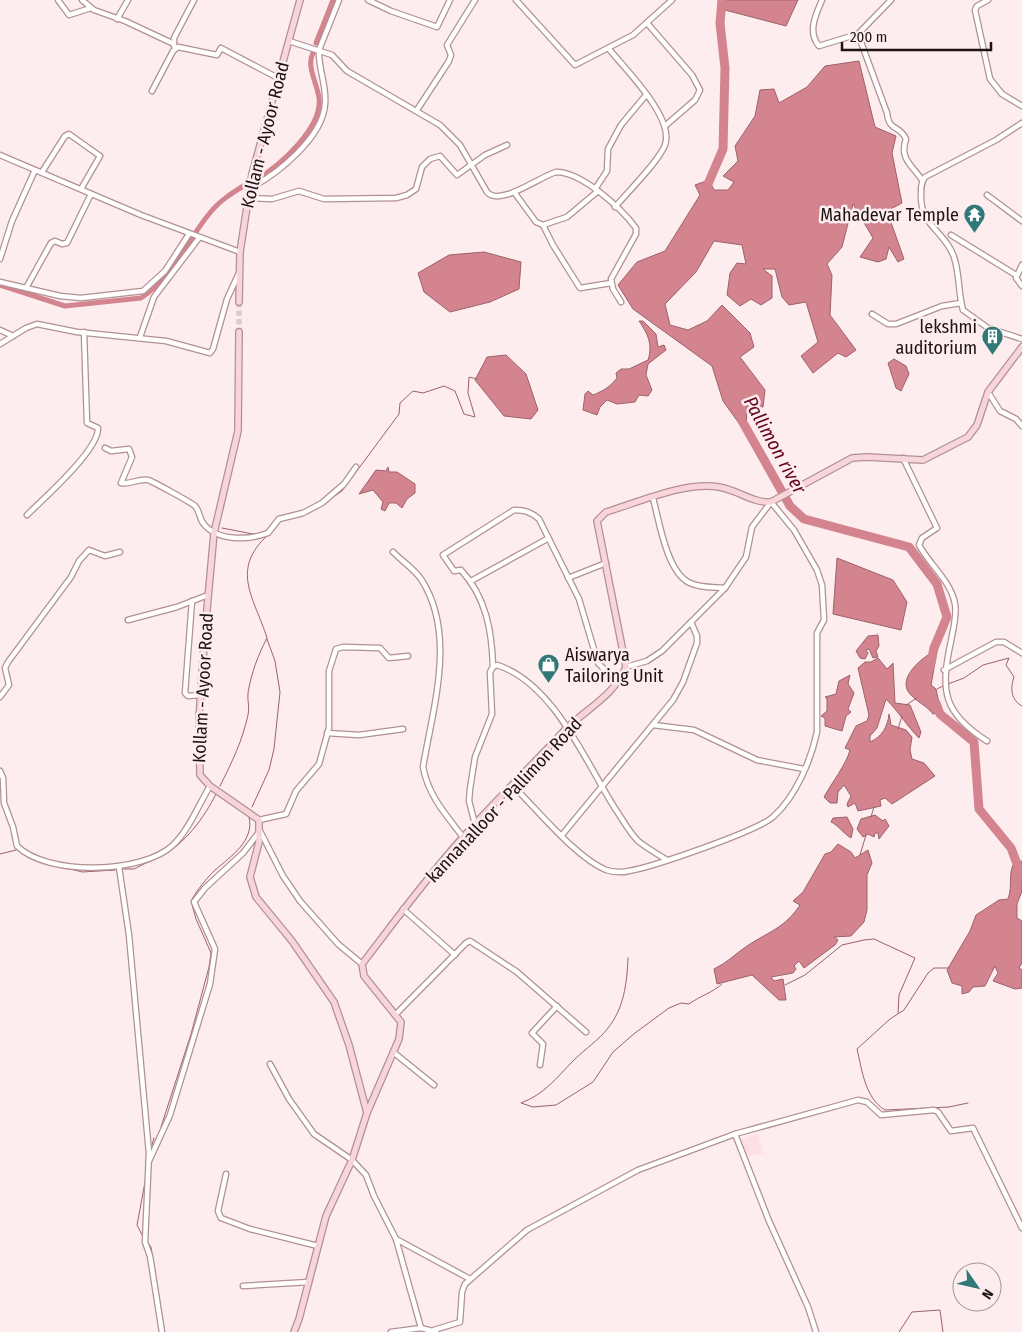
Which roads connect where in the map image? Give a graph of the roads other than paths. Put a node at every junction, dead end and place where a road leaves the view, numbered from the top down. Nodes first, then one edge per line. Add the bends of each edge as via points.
1 (58, 0) edge
2 (82, 0) edge
3 (128, 0) edge
4 (194, 0) edge
5 (300, 0) edge
6 (339, 0) edge
7 (368, 0) edge
8 (450, 0) edge
9 (475, 0) edge
10 (516, 0) edge
11 (672, 0) edge
12 (822, 0) edge
13 (891, 0) edge
14 (988, 0) edge
15 (91, 8) junction
16 (117, 19) junction
17 (647, 23) junction
18 (858, 34) junction
19 (289, 41) junction
20 (174, 46) junction
21 (609, 49) junction
22 (319, 50) junction
23 (278, 78) junction
24 (152, 91) dead end
25 (646, 95) junction
26 (1022, 106) edge
27 (417, 110) junction
28 (1022, 123) edge
29 (665, 126) junction
30 (507, 145) dead end
31 (0, 155) edge
32 (472, 164) junction
33 (35, 170) junction
34 (42, 172) junction
35 (922, 180) junction
36 (250, 188) junction
37 (81, 190) junction
38 (597, 190) junction
39 (514, 192) junction
40 (91, 194) junction
41 (987, 195) dead end
42 (248, 198) junction
43 (615, 207) junction
44 (1022, 221) edge
45 (543, 225) junction
46 (190, 234) junction
47 (951, 235) dead end
48 (198, 237) junction
49 (240, 252) junction
50 (0, 259) edge
51 (1022, 265) edge
52 (239, 272) junction
53 (1016, 275) junction
54 (0, 282) edge
55 (611, 283) junction
56 (1022, 286) edge
57 (26, 288) junction
58 (239, 302) tunnel mouth
59 (621, 302) dead end
60 (961, 303) junction
61 (872, 314) dead end
62 (0, 330) edge
63 (84, 332) junction
64 (239, 332) tunnel mouth
65 (13, 336) junction
66 (140, 337) junction
67 (1022, 339) edge
68 (0, 344) edge
69 (1022, 347) edge
70 (988, 392) junction
71 (1022, 426) edge
72 (105, 448) dead end
73 (904, 458) junction
74 (356, 468) dead end
75 (653, 498) junction
76 (773, 502) junction
77 (27, 515) dead end
78 (214, 533) junction
79 (547, 539) junction
80 (120, 552) dead end
81 (393, 552) dead end
82 (606, 563) junction
83 (568, 578) junction
84 (471, 581) junction
85 (725, 588) junction
86 (208, 595) junction
87 (192, 601) junction
88 (128, 620) dead end
89 (691, 622) junction
90 (1022, 652) edge
91 (408, 656) dead end
92 (493, 667) junction
93 (626, 667) junction
94 (944, 670) junction
95 (621, 678) junction
96 (201, 695) junction
97 (0, 697) edge
98 (654, 725) junction
99 (567, 727) junction
100 (403, 729) dead end
101 (328, 733) junction
102 (987, 742) dead end
103 (804, 769) junction
104 (0, 770) edge
105 (210, 786) junction
106 (513, 786) junction
107 (601, 786) junction
108 (259, 820) junction
109 (475, 824) junction
110 (260, 831) junction
111 (562, 835) junction
112 (463, 837) junction
113 (667, 860) junction
114 (119, 867) junction
115 (403, 909) junction
116 (455, 955) junction
117 (362, 964) junction
118 (557, 1006) junction
119 (395, 1015) junction
120 (586, 1032) dead end
121 (393, 1052) junction
122 (270, 1064) dead end
123 (540, 1065) dead end
124 (434, 1085) dead end
125 (367, 1113) junction
126 (735, 1134) junction
127 (352, 1160) junction
128 (149, 1161) junction
129 (226, 1174) dead end
130 (1022, 1228) edge
131 (396, 1239) junction
132 (318, 1246) junction
133 (470, 1279) junction
134 (309, 1282) junction
135 (243, 1286) dead end
136 (421, 1328) junction
137 (435, 1331) edge
138 (162, 1332) edge
139 (294, 1332) edge
140 (391, 1332) edge
141 (816, 1332) edge

1 - 15 street via 69,15
2 - 15 street
3 - 16 street
4 - 20 street via 174,38
5 - 19 main road, Kollam - Ayoor Road
6 - 22 street
7 - 8 street via 391,12 437,27
9 - 27 street via 448,43 451,58
10 - 21 street via 573,64 580,64
11 - 17 street
12 - 18 street via 812,27 819,46
13 - 18 street
14 - 26 street via 977,6 975,17 990,79 1002,94
15 - 16 street
16 - 20 street
17 - 21 street
17 - 29 street via 692,75 700,90 695,100
18 - 35 street via 888,121 891,127 903,133 906,160
19 - 22 street
19 - 23 main road, Kollam - Ayoor Road
20 - 23 street via 217,55 221,48
20 - 24 street
21 - 25 street
22 - 27 street via 332,55 347,71
22 - 36 street via 326,102 321,119 278,172
23 - 36 main road, Kollam - Ayoor Road
25 - 29 street via 659,111
25 - 38 street via 621,125 608,149 607,171
27 - 32 street via 450,134
28 - 35 street
29 - 43 street via 667,136 663,150
30 - 32 street
31 - 33 street
32 - 39 street via 490,195 499,198
32 - 42 street via 456,175 437,156 422,167 416,189 396,198 324,199 299,191 272,199
33 - 34 street
33 - 50 street via 12,221
34 - 37 street
34 - 37 street via 69,134 100,156
35 - 60 street via 920,205 923,217 947,242 957,267
36 - 42 main road, Kollam - Ayoor Road
37 - 40 street
38 - 39 street via 576,176 556,172
38 - 43 street
38 - 45 street via 567,217
39 - 45 street via 536,222
40 - 46 street
40 - 57 street via 67,243 51,243
41 - 44 street
42 - 49 main road, Kollam - Ayoor Road
43 - 55 street via 637,230 612,275
45 - 55 street via 580,288
46 - 48 street
46 - 57 street via 165,271 143,290 81,298
47 - 53 street
48 - 49 street
48 - 66 street via 154,297
49 - 52 main road, Kollam - Ayoor Road
51 - 53 street
52 - 58 main road, Kollam - Ayoor Road
52 - 66 street via 226,299 210,353
53 - 56 street
54 - 57 street
55 - 59 street
60 - 61 street via 942,306 896,324 888,324
60 - 67 street via 969,316 988,328
62 - 65 street
63 - 65 street via 37,324
63 - 66 street
63 - 77 street via 87,423 98,428 96,436 83,456
64 - 78 main road, Kollam - Ayoor Road via 238,431
65 - 68 street
69 - 70 main road
70 - 71 street via 1000,411
70 - 73 main road via 977,425 968,437 924,460
72 - 78 street via 111,451 129,449 132,457 121,483 147,480 160,485 194,504 202,522
73 - 76 main road via 852,458
73 - 94 street via 937,528 922,538 920,545 934,563 955,603
74 - 78 street via 344,484 322,503 303,513 279,519 268,533 230,538
75 - 76 main road via 703,485 722,487 760,503
75 - 82 main road via 601,516 597,522
75 - 85 street via 670,558 679,576 697,586
76 - 85 street via 752,527 746,557
76 - 103 street via 810,555 822,586 824,620 818,633 817,732
78 - 86 main road, Kollam - Ayoor Road
79 - 83 street
79 - 84 street
79 - 84 street via 539,519 530,512 514,510 443,555 454,571 461,570
80 - 97 street via 105,556 91,550 79,560 71,577 8,662 5,668 9,685
81 - 112 street via 420,577 436,616 439,669 424,767 426,783 435,800
82 - 83 street
82 - 93 main road
83 - 95 street via 579,599 598,663 605,672
84 - 92 street via 492,633
85 - 89 street
86 - 87 street
86 - 96 main road, Kollam - Ayoor Road
87 - 88 street
87 - 96 street via 185,693 188,696
89 - 93 street via 662,651 647,661
89 - 98 street via 697,642 691,659 678,693
90 - 94 street via 1004,642 996,642
91 - 101 street via 389,658 380,648 336,649 329,671 331,719
92 - 99 street via 498,664 506,667 526,680
92 - 109 street via 489,686 492,714 476,757 470,789 469,801
93 - 95 main road, kannanalloor - Pallimon Road
94 - 102 street via 952,711
95 - 99 main road, kannanalloor - Pallimon Road via 609,694
96 - 105 main road, Kollam - Ayoor Road via 200,775
98 - 103 street via 694,730 757,760
98 - 107 street
99 - 106 main road, kannanalloor - Pallimon Road
99 - 107 street
100 - 101 street via 359,735
101 - 108 street via 319,764 296,791 289,811
103 - 113 street via 786,801 765,823
104 - 114 street via 4,778 4,803 20,848 41,860 57,864
105 - 108 main road, Kollam - Ayoor Road
105 - 114 street via 173,845 148,858
106 - 109 main road, kannanalloor - Pallimon Road
106 - 111 street
107 - 111 street
107 - 113 street via 637,840
108 - 110 main road
109 - 112 main road, kannanalloor - Pallimon Road
110 - 117 street via 282,876 300,901 338,944
110 - 125 main road via 250,877 256,897 292,941 334,1002
110 - 128 street via 194,902 215,948 210,984 170,1115
111 - 113 street via 583,856 608,871 630,871
112 - 115 main road, kannanalloor - Pallimon Road
114 - 128 street via 129,935
115 - 116 street
115 - 117 main road, kannanalloor - Pallimon Road
116 - 118 street via 468,941 475,942
116 - 119 street
117 - 119 main road via 364,976
118 - 120 street
118 - 123 street via 532,1031 543,1044
119 - 121 main road via 401,1022
121 - 124 street
121 - 125 main road
122 - 127 street via 289,1099 314,1134
125 - 127 main road
126 - 130 street via 858,1100 867,1102 881,1115 936,1111 951,1131 969,1127 974,1130
126 - 133 street via 638,1170 526,1230
126 - 141 street
127 - 131 street via 366,1175
127 - 132 main road via 326,1216
128 - 138 street via 145,1242
129 - 132 street via 218,1211 222,1218
131 - 133 street
131 - 136 street
132 - 134 main road
133 - 137 street via 462,1292 460,1322
134 - 135 street
134 - 139 main road
136 - 137 street
136 - 140 street

